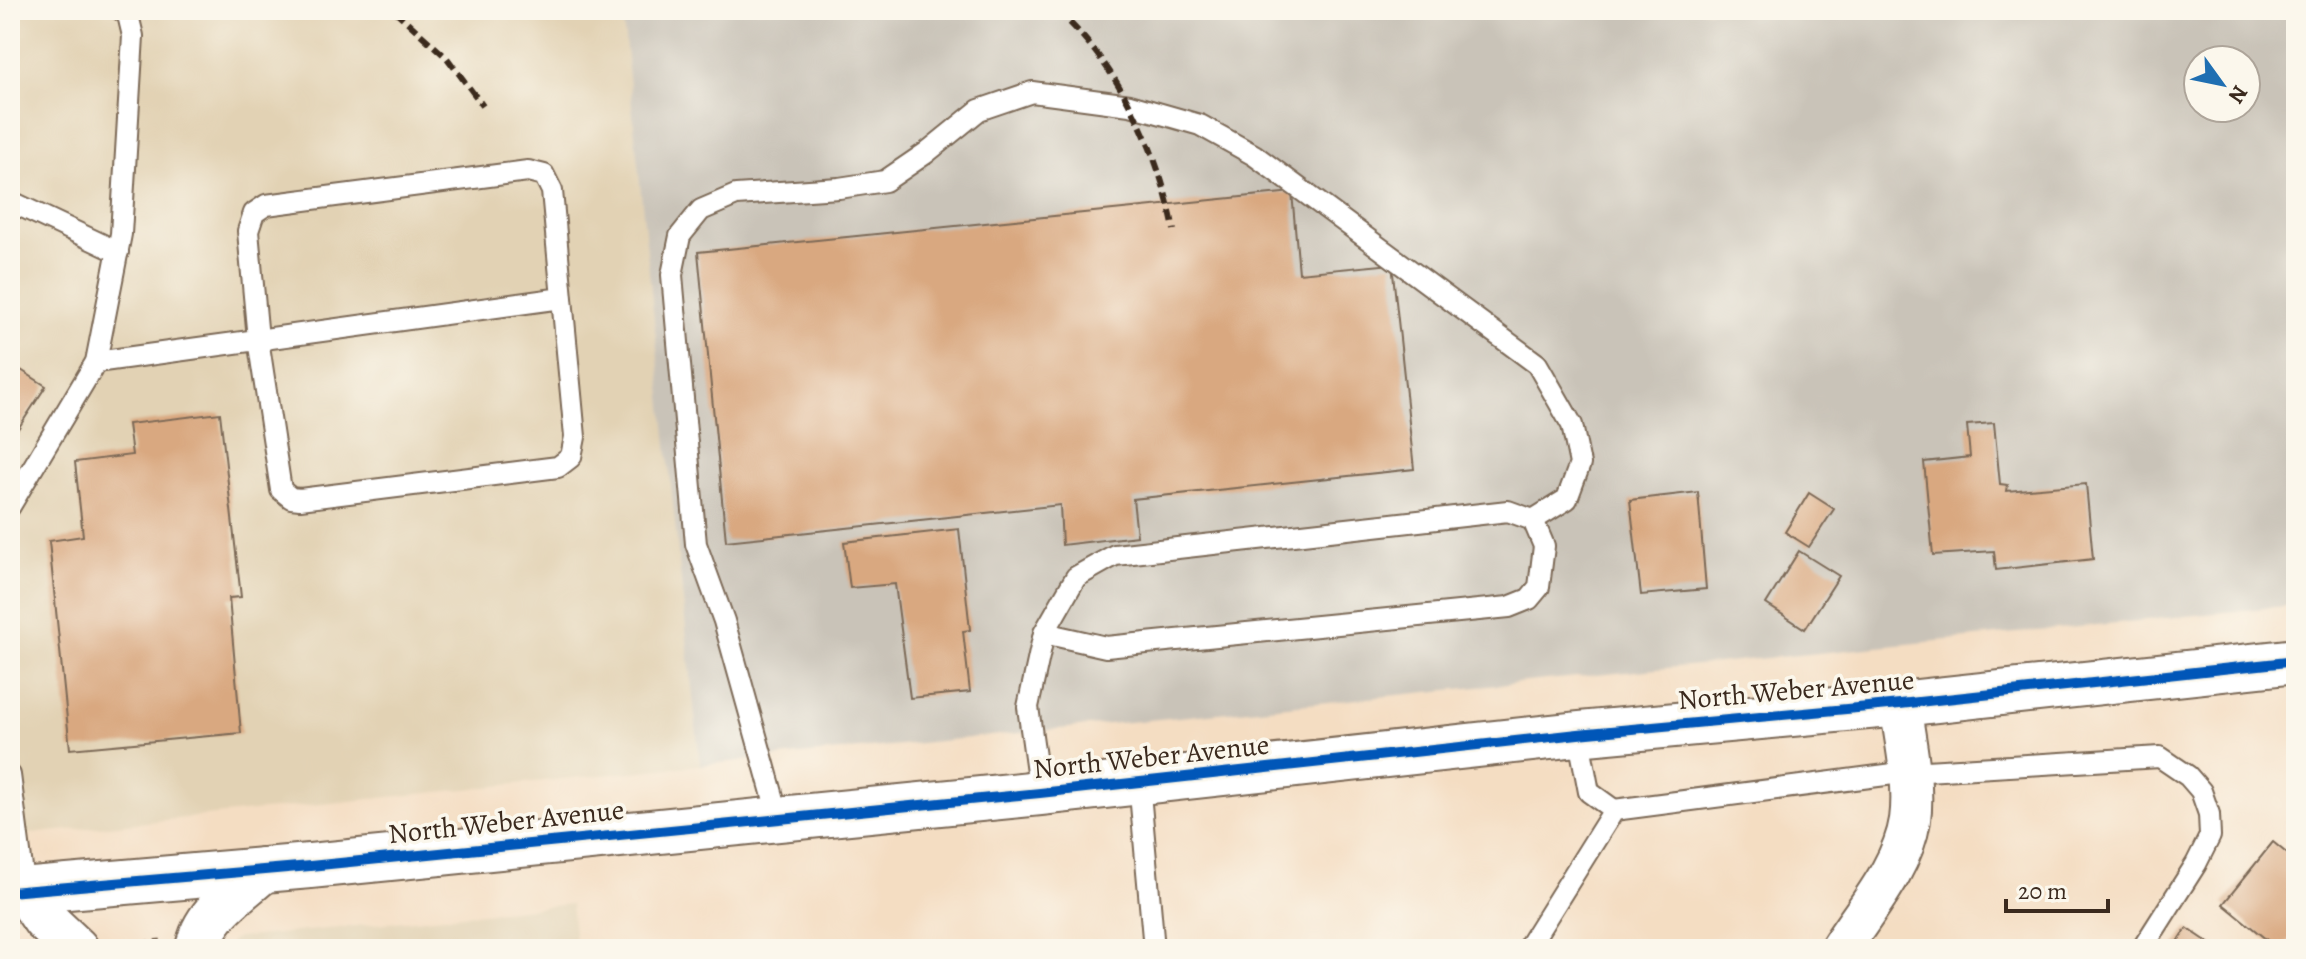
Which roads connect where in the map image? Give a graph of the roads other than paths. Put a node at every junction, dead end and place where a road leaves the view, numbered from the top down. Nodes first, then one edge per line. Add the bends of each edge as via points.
1 (121, 10) edge
2 (10, 201) edge
3 (118, 252) junction
4 (562, 298) junction
5 (258, 339) junction
6 (96, 362) junction
7 (10, 506) edge
8 (1533, 520) junction
9 (1044, 633) junction
10 (2296, 661) edge
11 (1900, 704) junction
12 (1578, 734) junction
13 (1909, 772) junction
14 (10, 775) edge
15 (1139, 782) junction
16 (1040, 793) junction
17 (1614, 810) junction
18 (779, 818) junction
19 (263, 870) junction
20 (17, 892) edge
21 (184, 944) edge
22 (76, 949) edge
23 (1154, 949) edge
24 (1527, 949) edge
25 (1840, 949) edge
26 (2142, 949) edge

1 - 3 lane via 128,15 133,36
2 - 3 lane
3 - 6 lane
4 - 5 lane
4 - 5 lane via 552,191 544,175 528,171 266,205 254,213 248,231
4 - 5 lane via 575,437 571,457 558,467 291,498 281,490
5 - 6 lane
6 - 7 lane
8 - 9 lane via 1508,511 1115,555 1076,577
8 - 9 lane via 1544,546 1539,587 1529,599 1509,607 1106,647
8 - 18 lane via 1567,499 1580,464 1572,425 1537,364 1254,155 1200,125 1130,105 1032,92 979,110 885,181 736,195 701,210 680,236 672,275 696,544 724,621
9 - 16 lane via 1028,707
10 - 11 main road, North Weber Avenue
11 - 12 main road, North Weber Avenue
11 - 13 street
12 - 15 main road, North Weber Avenue
12 - 17 lane via 1589,792
13 - 17 lane
13 - 25 street via 1910,820 1896,862
13 - 26 lane via 2160,757 2188,776 2201,791 2210,836
14 - 20 lane
15 - 16 main road, North Weber Avenue
15 - 23 lane
16 - 18 main road, North Weber Avenue
17 - 24 lane
18 - 19 main road, North Weber Avenue
19 - 20 main road, North Weber Avenue
19 - 21 main road
20 - 22 main road

